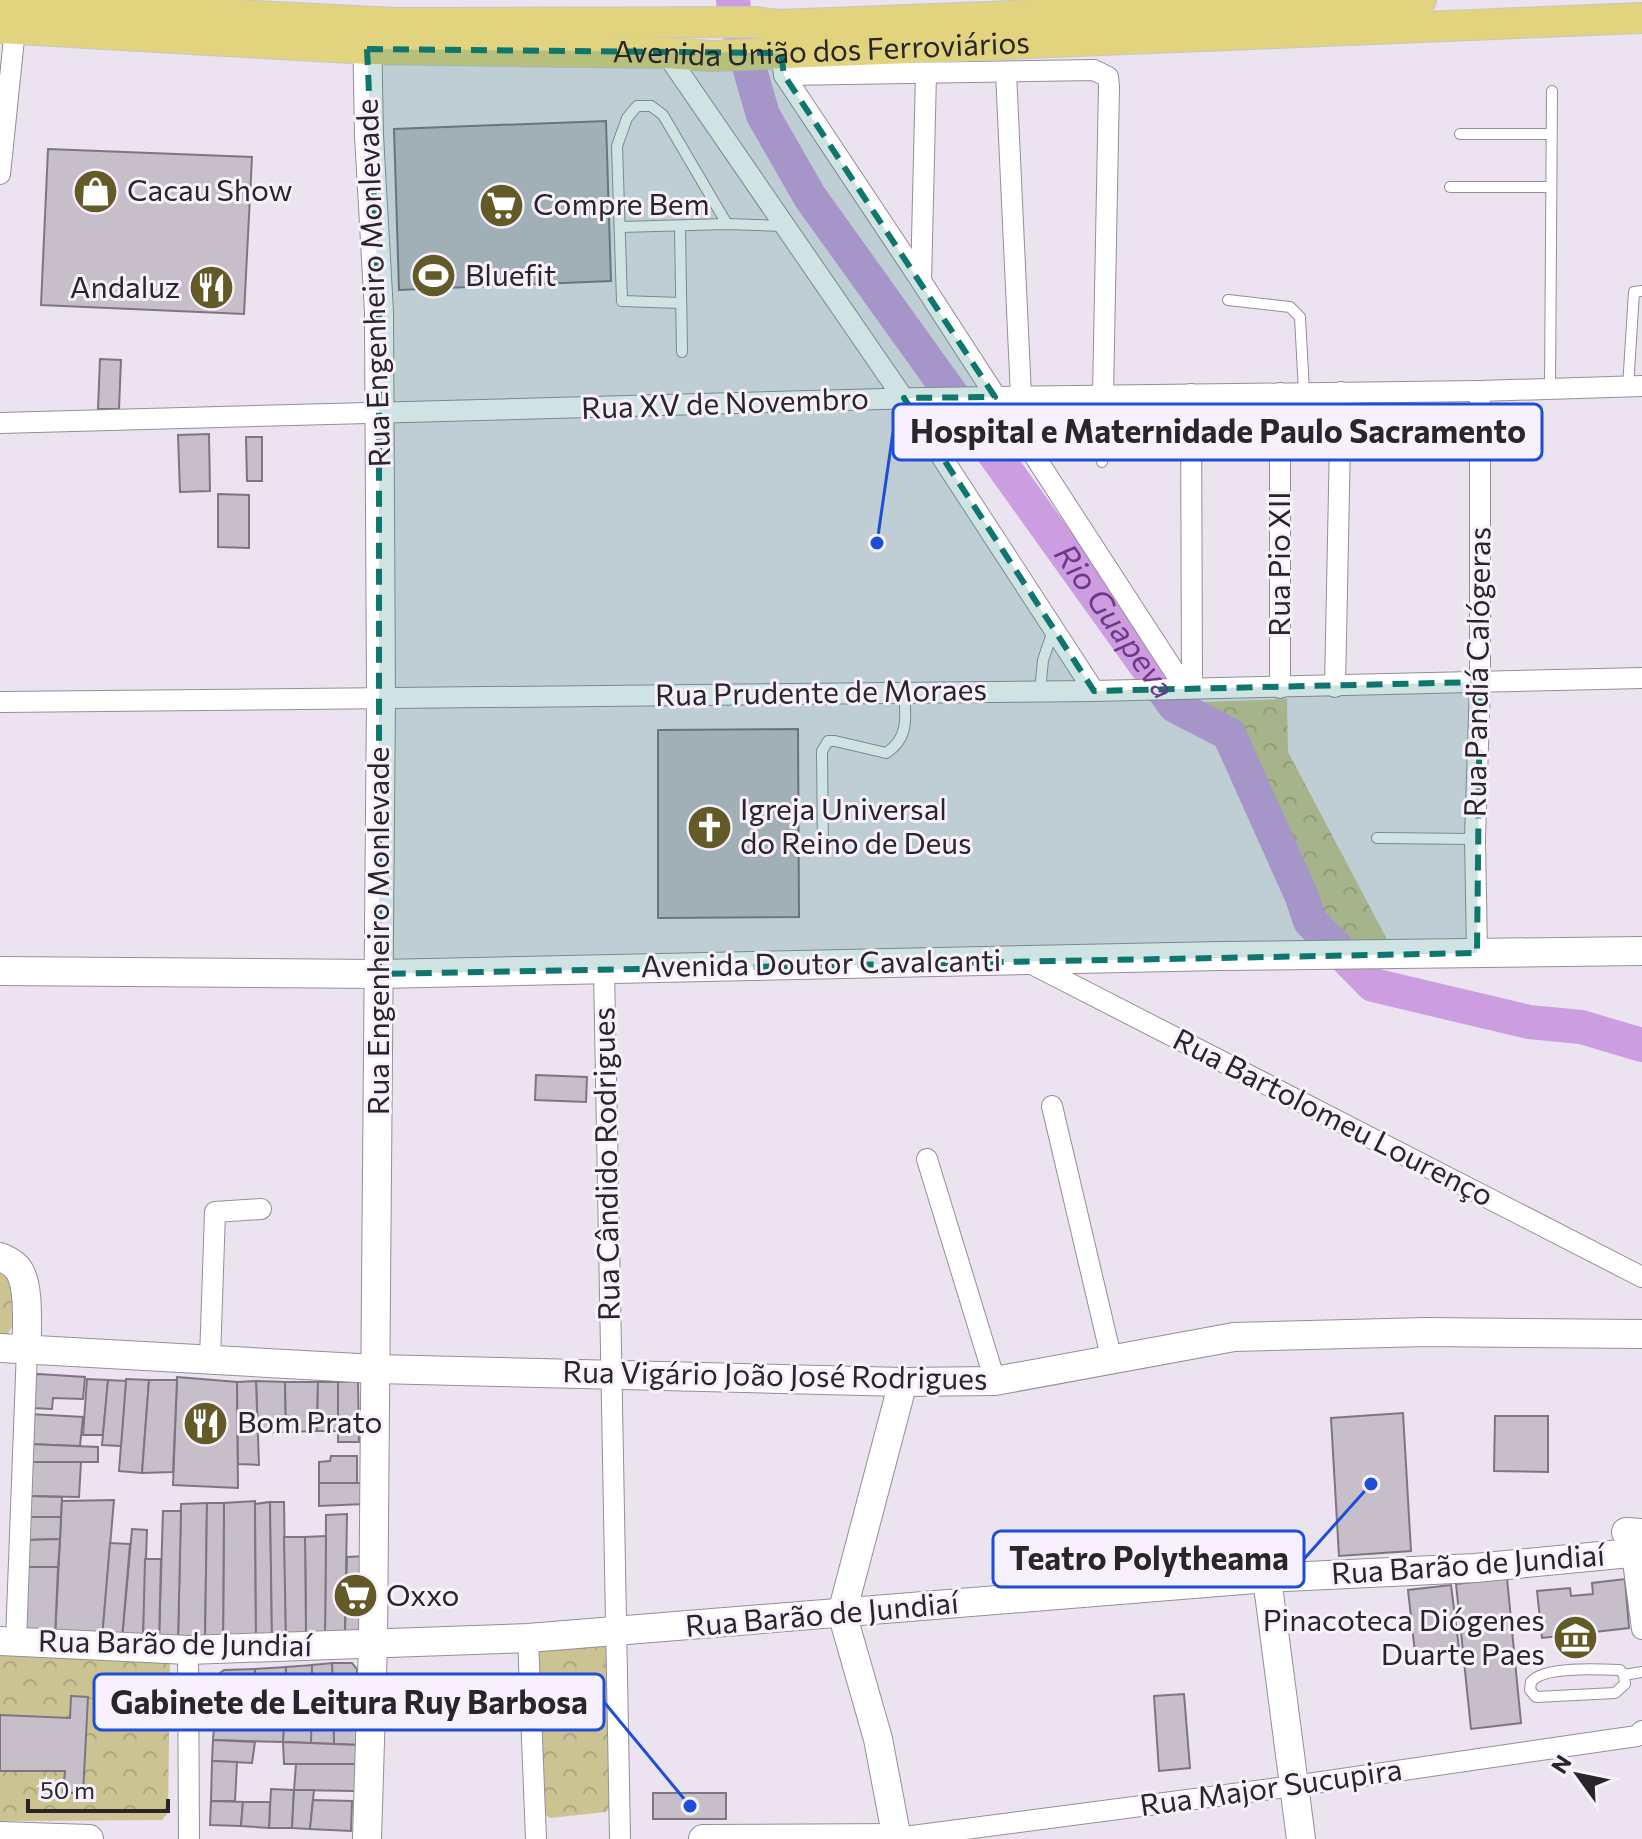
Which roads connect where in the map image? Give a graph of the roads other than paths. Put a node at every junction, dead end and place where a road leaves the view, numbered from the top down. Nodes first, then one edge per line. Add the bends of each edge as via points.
1 (119, 0) edge
2 (1421, 0) edge
3 (0, 3) edge
4 (207, 14) junction
5 (1642, 18) edge
6 (8, 28) edge
7 (367, 36) junction
8 (775, 46) junction
9 (666, 53) junction
10 (1006, 72) junction
11 (926, 74) junction
12 (1552, 91) dead end
13 (1460, 134) dead end
14 (1551, 134) junction
15 (0, 174) edge
16 (1450, 187) dead end
17 (1551, 187) junction
18 (727, 224) junction
19 (784, 226) junction
20 (621, 227) junction
21 (680, 227) junction
22 (921, 281) junction
23 (1638, 291) edge
24 (1228, 300) dead end
25 (680, 303) junction
26 (682, 352) dead end
27 (1635, 386) edge
28 (1550, 389) junction
29 (1480, 391) junction
30 (1304, 392) junction
31 (1341, 392) junction
32 (1280, 393) junction
33 (1191, 394) junction
34 (1103, 395) junction
35 (1021, 396) junction
36 (986, 397) junction
37 (913, 398) junction
38 (380, 414) junction
39 (0, 423) edge
40 (1102, 462) dead end
41 (1054, 628) junction
42 (1642, 678) edge
43 (1480, 682) junction
44 (1335, 687) junction
45 (1182, 688) junction
46 (1280, 688) junction
47 (1040, 691) junction
48 (1094, 691) junction
49 (904, 693) junction
50 (381, 697) junction
51 (0, 702) edge
52 (1377, 838) dead end
53 (1475, 839) junction
54 (823, 850) dead end
55 (1642, 951) edge
56 (1477, 953) junction
57 (1024, 960) junction
58 (604, 969) junction
59 (0, 971) edge
60 (379, 974) junction
61 (1052, 1106) dead end
62 (927, 1159) dead end
63 (261, 1209) dead end
64 (0, 1257) edge
65 (1642, 1277) edge
66 (1642, 1334) edge
67 (14, 1349) edge
68 (210, 1359) junction
69 (1112, 1361) junction
70 (376, 1369) junction
71 (611, 1375) junction
72 (995, 1381) junction
73 (903, 1382) junction
74 (1636, 1543) edge
75 (1267, 1578) junction
76 (842, 1613) junction
77 (1642, 1629) edge
78 (616, 1631) junction
79 (528, 1638) junction
80 (8, 1641) edge
81 (373, 1644) junction
82 (188, 1650) junction
83 (1642, 1672) edge
84 (1624, 1675) junction
85 (1642, 1731) edge
86 (1294, 1786) junction
87 (0, 1836) edge
88 (897, 1838) edge
89 (89, 1839) edge
90 (189, 1839) edge
91 (367, 1839) edge
92 (536, 1839) edge
93 (620, 1839) edge
94 (703, 1839) edge
95 (1301, 1839) edge

1 - 4 main road
2 - 8 main road, Avenida União dos Ferroviários
3 - 4 main road, Avenida União dos Ferroviários
4 - 7 main road, Avenida União dos Ferroviários
5 - 8 main road, Avenida União dos Ferroviários
6 - 7 main road, Avenida União dos Ferroviários
6 - 15 street
7 - 8 main road, Avenida União dos Ferroviários via 707,24
7 - 9 main road, Avenida União dos Ferroviários
7 - 38 street, Rua Engenheiro Monlevade
8 - 9 main road, Avenida União dos Ferroviários via 712,56
8 - 11 street
8 - 22 street
9 - 19 street
10 - 11 street
10 - 34 street via 1094,70 1108,77
10 - 35 street
11 - 22 street
12 - 14 lane
13 - 14 lane
14 - 17 lane
16 - 17 lane
17 - 28 lane
18 - 19 lane
18 - 20 lane via 663,115 651,106 637,106 617,146
18 - 21 lane
19 - 37 street
20 - 21 lane
20 - 25 lane via 622,301
21 - 25 lane
22 - 36 street
23 - 27 lane
24 - 30 lane via 1296,311
25 - 26 lane
27 - 28 street, Rua XV de Novembro
28 - 29 street, Rua XV de Novembro
29 - 31 street, Rua XV de Novembro
29 - 43 street, Rua Pandiá Calógeras
30 - 31 street, Rua XV de Novembro
30 - 32 street, Rua XV de Novembro
31 - 44 street
32 - 33 street, Rua XV de Novembro
32 - 46 street, Rua Pio XII
33 - 34 street, Rua XV de Novembro
33 - 45 street
34 - 35 street, Rua XV de Novembro
34 - 40 lane
35 - 36 street, Rua XV de Novembro
36 - 37 street, Rua XV de Novembro
36 - 45 street
37 - 38 street, Rua XV de Novembro
37 - 41 street
38 - 39 street, Rua XV de Novembro
38 - 50 street, Rua Engenheiro Monlevade
41 - 47 lane
41 - 48 street
42 - 43 street, Rua Prudente de Moraes
43 - 44 street, Rua Prudente de Moraes
43 - 53 street, Rua Pandiá Calógeras
44 - 46 street, Rua Prudente de Moraes
45 - 46 street, Rua Prudente de Moraes
45 - 48 street, Rua Prudente de Moraes
47 - 48 street, Rua Prudente de Moraes
47 - 49 street, Rua Prudente de Moraes
49 - 50 street, Rua Prudente de Moraes
49 - 54 lane via 904,734 896,747 886,753 835,741 824,745
50 - 51 street, Rua Prudente de Moraes
50 - 60 street, Rua Engenheiro Monlevade
52 - 53 lane
53 - 56 street, Rua Pandiá Calógeras
55 - 56 street, Avenida Doutor Cavalcanti
56 - 57 street, Avenida Doutor Cavalcanti
57 - 58 street, Avenida Doutor Cavalcanti
57 - 65 street, Rua Bartolomeu Lourenço
58 - 60 street, Avenida Doutor Cavalcanti
58 - 71 street, Rua Cândido Rodrigues
59 - 60 street, Avenida Doutor Cavalcanti
60 - 70 street, Rua Engenheiro Monlevade
61 - 69 street
62 - 72 street
63 - 68 street via 215,1212
64 - 67 street via 13,1263 25,1286
66 - 69 street, Rua Vigário João José Rodrigues via 1234,1337
67 - 68 street, Rua Vigário João José Rodrigues
67 - 80 street
68 - 70 street, Rua Vigário João José Rodrigues
69 - 72 street, Rua Vigário João José Rodrigues
70 - 71 street, Rua Vigário João José Rodrigues
70 - 81 street, Rua Engenheiro Monlevade
71 - 73 street, Rua Vigário João José Rodrigues
71 - 78 street, Rua Cândido Rodrigues
72 - 73 street, Rua Vigário João José Rodrigues
73 - 76 street
74 - 75 street, Rua Barão de Jundiaí via 1475,1568
74 - 77 street
75 - 76 street, Rua Barão de Jundiaí
75 - 86 street
76 - 78 street, Rua Barão de Jundiaí
76 - 88 street via 878,1739
78 - 79 street, Rua Barão de Jundiaí
78 - 93 street, Rua Cândido Rodrigues
79 - 81 street, Rua Barão de Jundiaí
79 - 92 street
80 - 82 street, Rua Barão de Jundiaí
81 - 82 street, Rua Barão de Jundiaí
81 - 91 street, Rua Engenheiro Monlevade
82 - 90 street
83 - 84 lane
84 - 84 lane via 1620,1670 1597,1669 1541,1673 1530,1690 1536,1697 1615,1693 1625,1684
85 - 86 street, Rua Major Sucupira via 1637,1736
86 - 88 street, Rua Major Sucupira
86 - 95 street
87 - 89 street
88 - 94 street

